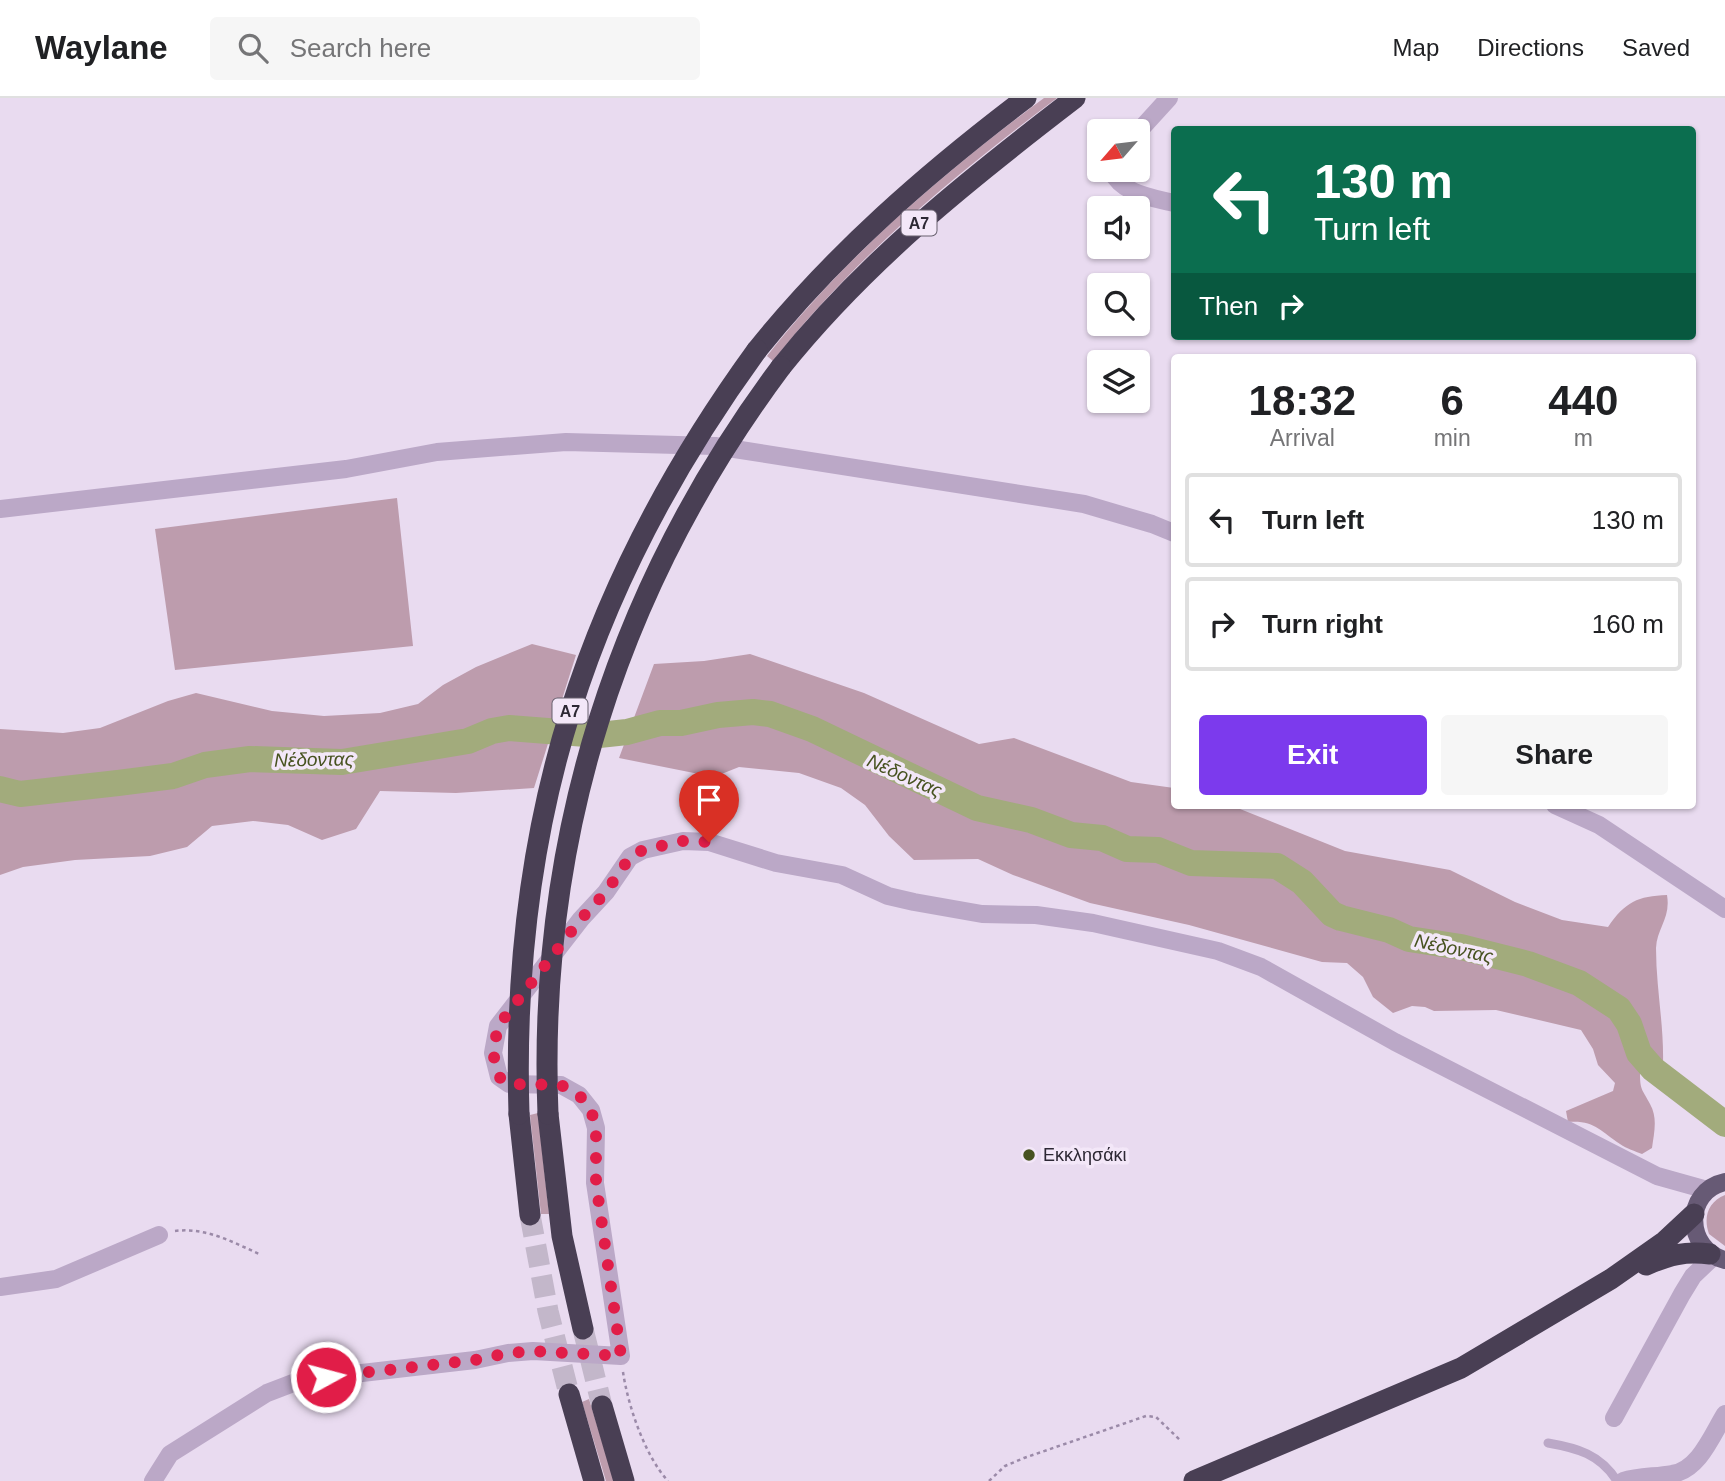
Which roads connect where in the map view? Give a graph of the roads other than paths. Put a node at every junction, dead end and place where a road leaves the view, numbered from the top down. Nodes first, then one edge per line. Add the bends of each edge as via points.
1 (1027, 98) edge
2 (1075, 98) edge
3 (1169, 98) edge
4 (1150, 119) edge
5 (1116, 182) edge
6 (1171, 202) edge
7 (0, 509) edge
8 (1171, 532) edge
9 (1564, 809) edge
10 (1725, 909) edge
11 (1657, 1176) junction
12 (1725, 1182) edge
13 (1707, 1190) junction
14 (1694, 1212) junction
15 (530, 1215) tunnel mouth
16 (159, 1235) road end
17 (1717, 1257) edge
18 (1611, 1279) junction
19 (0, 1287) edge
20 (583, 1328) tunnel mouth
21 (569, 1394) tunnel mouth
22 (602, 1406) tunnel mouth
23 (1725, 1414) edge
24 (1614, 1418) dead end
25 (1548, 1443) dead end
26 (1220, 1471) junction
27 (153, 1481) edge
28 (594, 1481) edge
29 (624, 1481) edge
30 (1184, 1481) edge
31 (1194, 1481) edge
32 (1617, 1481) edge
33 (1623, 1481) edge

1 - 15 highway, Α7, bridge via 883,215 810,287 757,350 701,429 609,603 575,693 549,783 526,928 519,1114
2 - 20 highway, Α7, bridge via 904,236 832,306 728,441 636,615 603,702 578,789 556,916 550,984 548,1114 562,1236
3 - 4 street
5 - 6 street
7 - 8 street via 346,469 438,452 566,442 715,446 1084,504
9 - 10 street via 1599,825
11 - 13 street
11 - 14 street
11 - 27 street via 1395,1042 1261,967 1218,951 1093,923 982,914 914,902 888,896 842,875 776,863 709,842 682,841 630,857 511,1007 494,1039 499,1077 509,1084 561,1085 579,1095 594,1118 596,1183 621,1356 533,1351 301,1380 267,1393 170,1454
12 - 13 main road
13 - 14 main road
14 - 17 main road via 1696,1236
14 - 18 highway via 1665,1241
16 - 19 street via 56,1279
17 - 18 highway via 1689,1251 1671,1254
17 - 24 street via 1693,1276
18 - 26 highway via 1461,1368
21 - 28 highway
22 - 29 highway
23 - 33 street via 1688,1468
25 - 32 lane via 1587,1452 1602,1461
26 - 30 highway
26 - 31 highway

